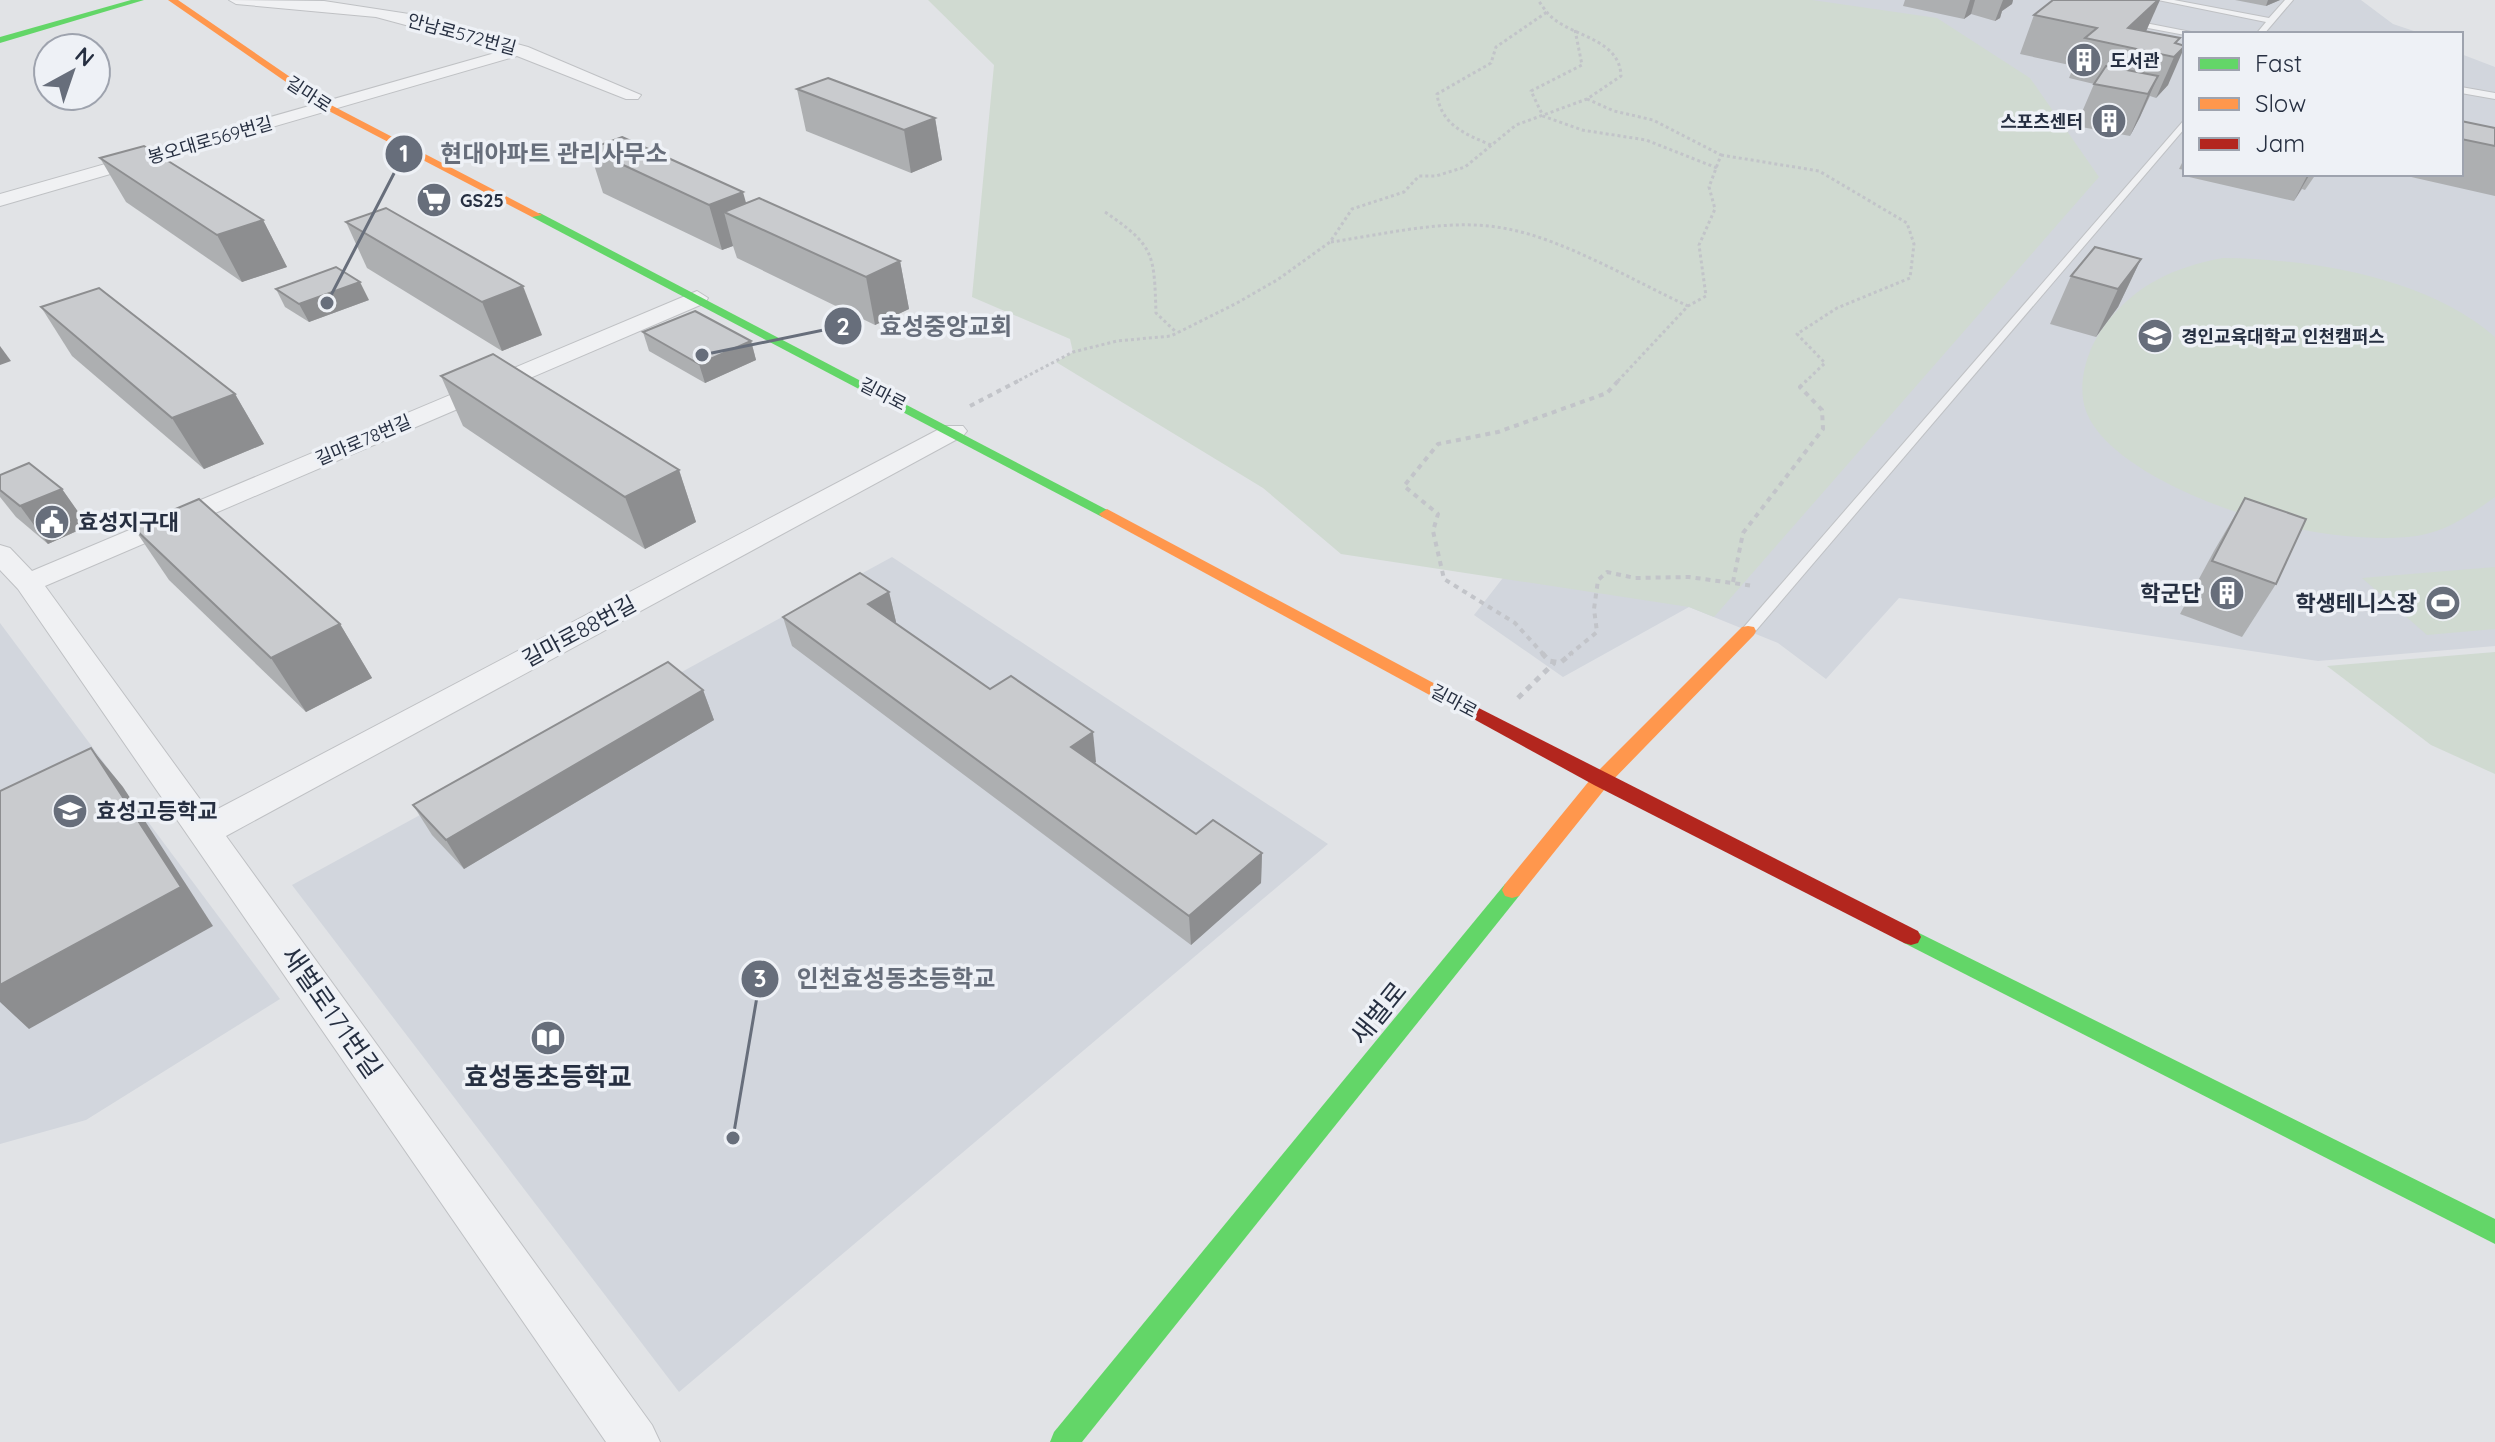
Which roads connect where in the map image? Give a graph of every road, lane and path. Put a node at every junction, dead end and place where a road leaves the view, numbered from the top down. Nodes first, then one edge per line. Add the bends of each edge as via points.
1 (140, 0) edge
2 (172, 0) edge
3 (236, 0) edge
4 (1538, 0) edge
5 (2160, 0) edge
6 (2289, 0) edge
7 (2148, 7) edge
8 (1547, 12) junction
9 (2140, 15) edge
10 (2121, 20) edge
11 (2271, 21) junction
12 (2131, 22) junction
13 (1575, 30) junction
14 (2183, 32) edge
15 (2262, 32) edge
16 (0, 40) edge
17 (522, 50) junction
18 (2463, 90) edge
19 (632, 95) dead end
20 (2495, 96) edge
21 (1587, 99) junction
22 (328, 107) junction
23 (1543, 116) junction
24 (2183, 124) edge
25 (1491, 145) junction
26 (1721, 155) junction
27 (1717, 168) junction
28 (0, 200) edge
29 (1105, 212) dead end
30 (1330, 242) junction
31 (697, 298) junction
32 (1688, 306) junction
33 (1177, 333) junction
34 (946, 427) junction
35 (0, 554) edge
36 (1733, 582) junction
37 (28, 583) junction
38 (1783, 590) junction
39 (1748, 631) joint
40 (1555, 662) junction
41 (1493, 722) junction
42 (1601, 780) junction
43 (204, 832) junction
44 (2495, 1232) edge
45 (635, 1442) edge
46 (1064, 1442) edge

1 - 16 street
2 - 22 street, 길마로
3 - 17 street, 안남로572번길 via 373,11
4 - 8 path
5 - 7 lane
5 - 11 lane
6 - 11 lane
8 - 13 path
8 - 25 path via 1496,47 1491,63 1437,94 1440,111 1452,126
9 - 12 lane
10 - 12 lane
11 - 15 lane
12 - 14 lane
13 - 21 path via 1617,57 1622,69 1621,76
13 - 23 path via 1582,65 1531,91
17 - 19 street, 안남로572번길
17 - 22 street, 봉오대로569번길
18 - 20 lane
21 - 23 path
21 - 26 path via 1653,120
22 - 28 street, 봉오대로569번길
22 - 31 street, 길마로
23 - 25 path via 1516,125
23 - 27 path via 1582,130 1646,140
24 - 38 lane
25 - 30 path via 1465,167 1419,176 1404,192 1352,209
26 - 27 path
26 - 36 path via 1819,171 1907,223 1914,244 1910,278 1830,309 1797,334 1825,363 1800,387 1822,410 1823,429 1743,533
27 - 32 path via 1709,187 1715,209 1699,240 1708,279 1706,296
29 - 33 path via 1152,250 1156,313
30 - 32 path via 1448,226 1506,228 1544,239
30 - 33 path via 1277,280
31 - 34 street, 길마로
31 - 37 street, 길마로78번길
32 - 40 path via 1607,393 1498,432 1438,444 1404,486 1438,514 1433,531 1444,579 1515,623
33 - 34 path via 1073,352
34 - 41 street, 길마로
34 - 43 street, 길마로88번길
35 - 37 street, 새벌로171번길
36 - 38 path
36 - 40 path via 1607,572 1598,580 1597,632
37 - 43 street, 새벌로171번길
38 - 39 lane
39 - 42 street, 새벌로
40 - 41 path
41 - 42 street, 길마로
42 - 44 street, 길마로
42 - 46 street, 새벌로
43 - 45 street, 새벌로171번길

